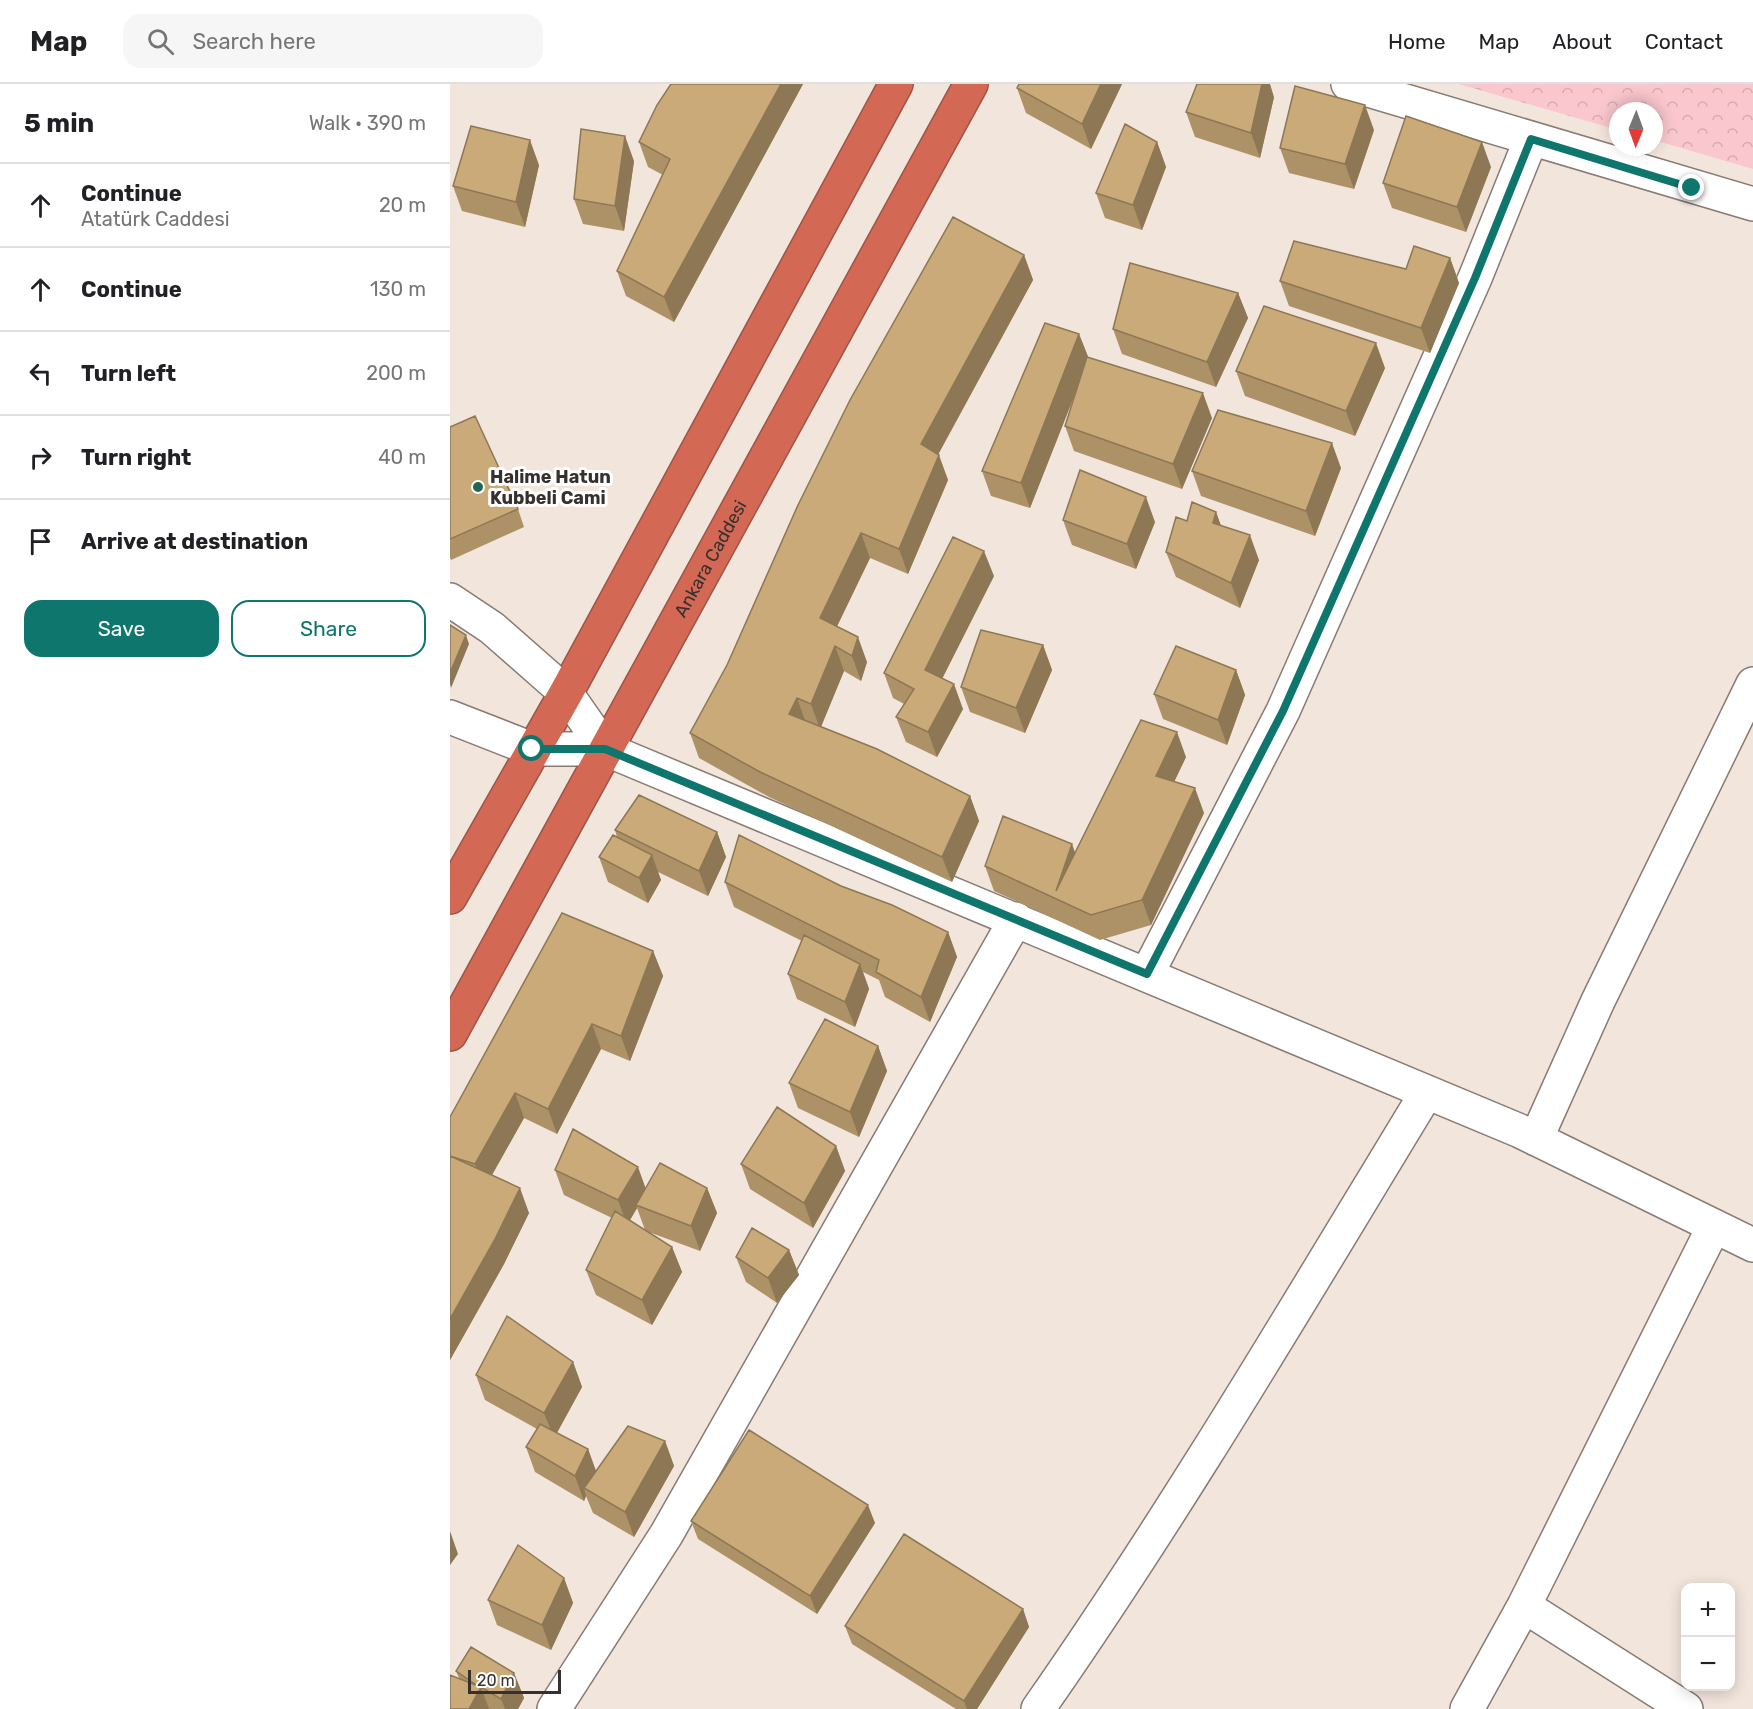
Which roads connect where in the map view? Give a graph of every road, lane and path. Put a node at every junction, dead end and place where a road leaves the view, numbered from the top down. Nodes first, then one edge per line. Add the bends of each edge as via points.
1 (896, 84) edge
2 (971, 84) edge
3 (1348, 84) edge
4 (1531, 139) junction
5 (1753, 204) edge
6 (450, 600) edge
7 (1753, 684) edge
8 (566, 693) junction
9 (450, 717) edge
10 (532, 749) junction
11 (605, 749) junction
12 (450, 897) edge
13 (1016, 919) junction
14 (1147, 974) junction
15 (450, 1034) edge
16 (1427, 1092) junction
17 (1536, 1139) junction
18 (1714, 1226) junction
19 (1753, 1245) edge
20 (1524, 1606) junction
21 (554, 1709) edge
22 (1038, 1709) edge
23 (1467, 1709) edge
24 (1686, 1709) edge

1 - 8 highway
2 - 11 highway, Ankara Caddesi
3 - 4 street
4 - 5 street
4 - 14 street via 1475,278 1283,711
6 - 8 street via 492,628
7 - 17 street via 1598,1001
8 - 10 highway
8 - 11 street
9 - 10 street
10 - 11 street
10 - 12 highway
11 - 13 street
11 - 15 highway, Ankara Caddesi
13 - 14 street
13 - 21 street via 666,1535
14 - 16 street
16 - 17 street
16 - 22 street via 1225,1422 1081,1649
17 - 18 street
18 - 19 street
18 - 20 street
20 - 23 street
20 - 24 street

